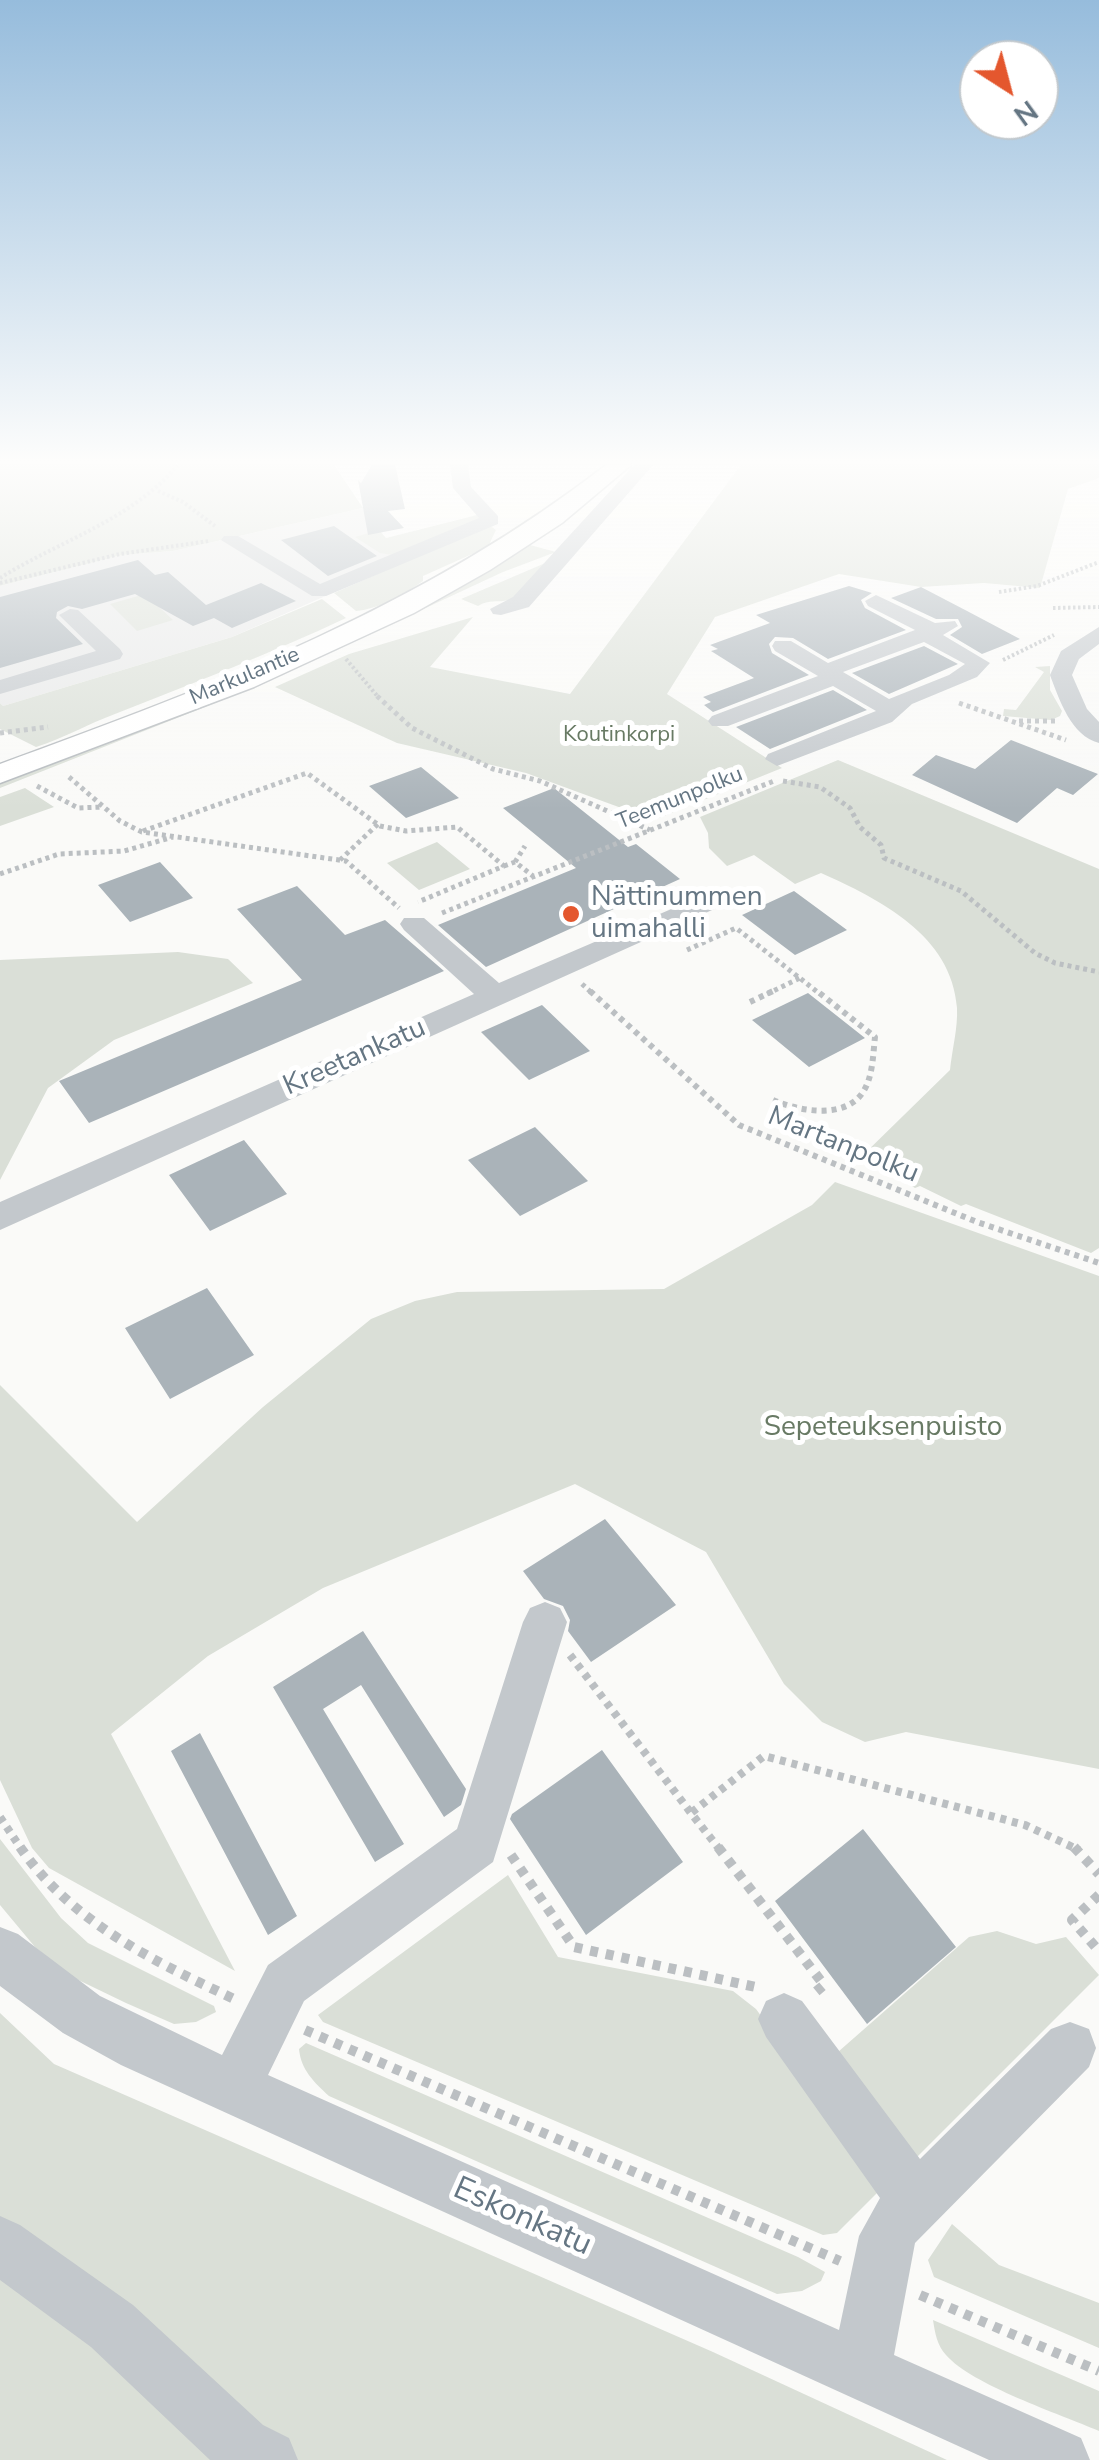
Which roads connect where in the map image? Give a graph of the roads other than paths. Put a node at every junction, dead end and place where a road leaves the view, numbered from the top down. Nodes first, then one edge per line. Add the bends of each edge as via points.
1 (298, 580) edge
2 (348, 580) edge
3 (455, 580) edge
4 (542, 580) edge
5 (876, 601) dead end
6 (501, 608) dead end
7 (70, 615) dead end
8 (936, 630) junction
9 (1099, 634) edge
10 (784, 646) dead end
11 (831, 674) junction
12 (0, 687) edge
13 (889, 709) junction
14 (720, 721) dead end
15 (1088, 734) edge
16 (784, 770) road end
17 (0, 774) edge
18 (711, 900) dead end
19 (407, 917) road end
20 (495, 996) junction
21 (0, 1216) edge
22 (545, 1622) road end
23 (0, 1952) edge
24 (784, 2019) road end
25 (1070, 2048) dead end
26 (234, 2087) junction
27 (917, 2202) junction
28 (0, 2245) edge
29 (861, 2371) junction
30 (267, 2460) edge
31 (1059, 2460) edge

1 - 2 street via 319,592
3 - 17 main road, Markulantie via 216,691
4 - 6 street via 522,602
5 - 8 street
7 - 12 street via 112,654
8 - 11 street
8 - 13 street via 979,663
9 - 15 street via 1062,666 1064,690
10 - 11 street
11 - 13 street
11 - 14 street
13 - 16 street
18 - 20 street, Kreetankatu
19 - 20 street
20 - 21 street, Kreetankatu
22 - 26 street via 476,1845 286,1983
23 - 26 street, Eskonkatu via 76,2015
24 - 27 street
25 - 27 street
26 - 29 street, Eskonkatu
27 - 29 street via 887,2236
28 - 30 street via 112,2326 241,2447
29 - 31 street, Eskonkatu

